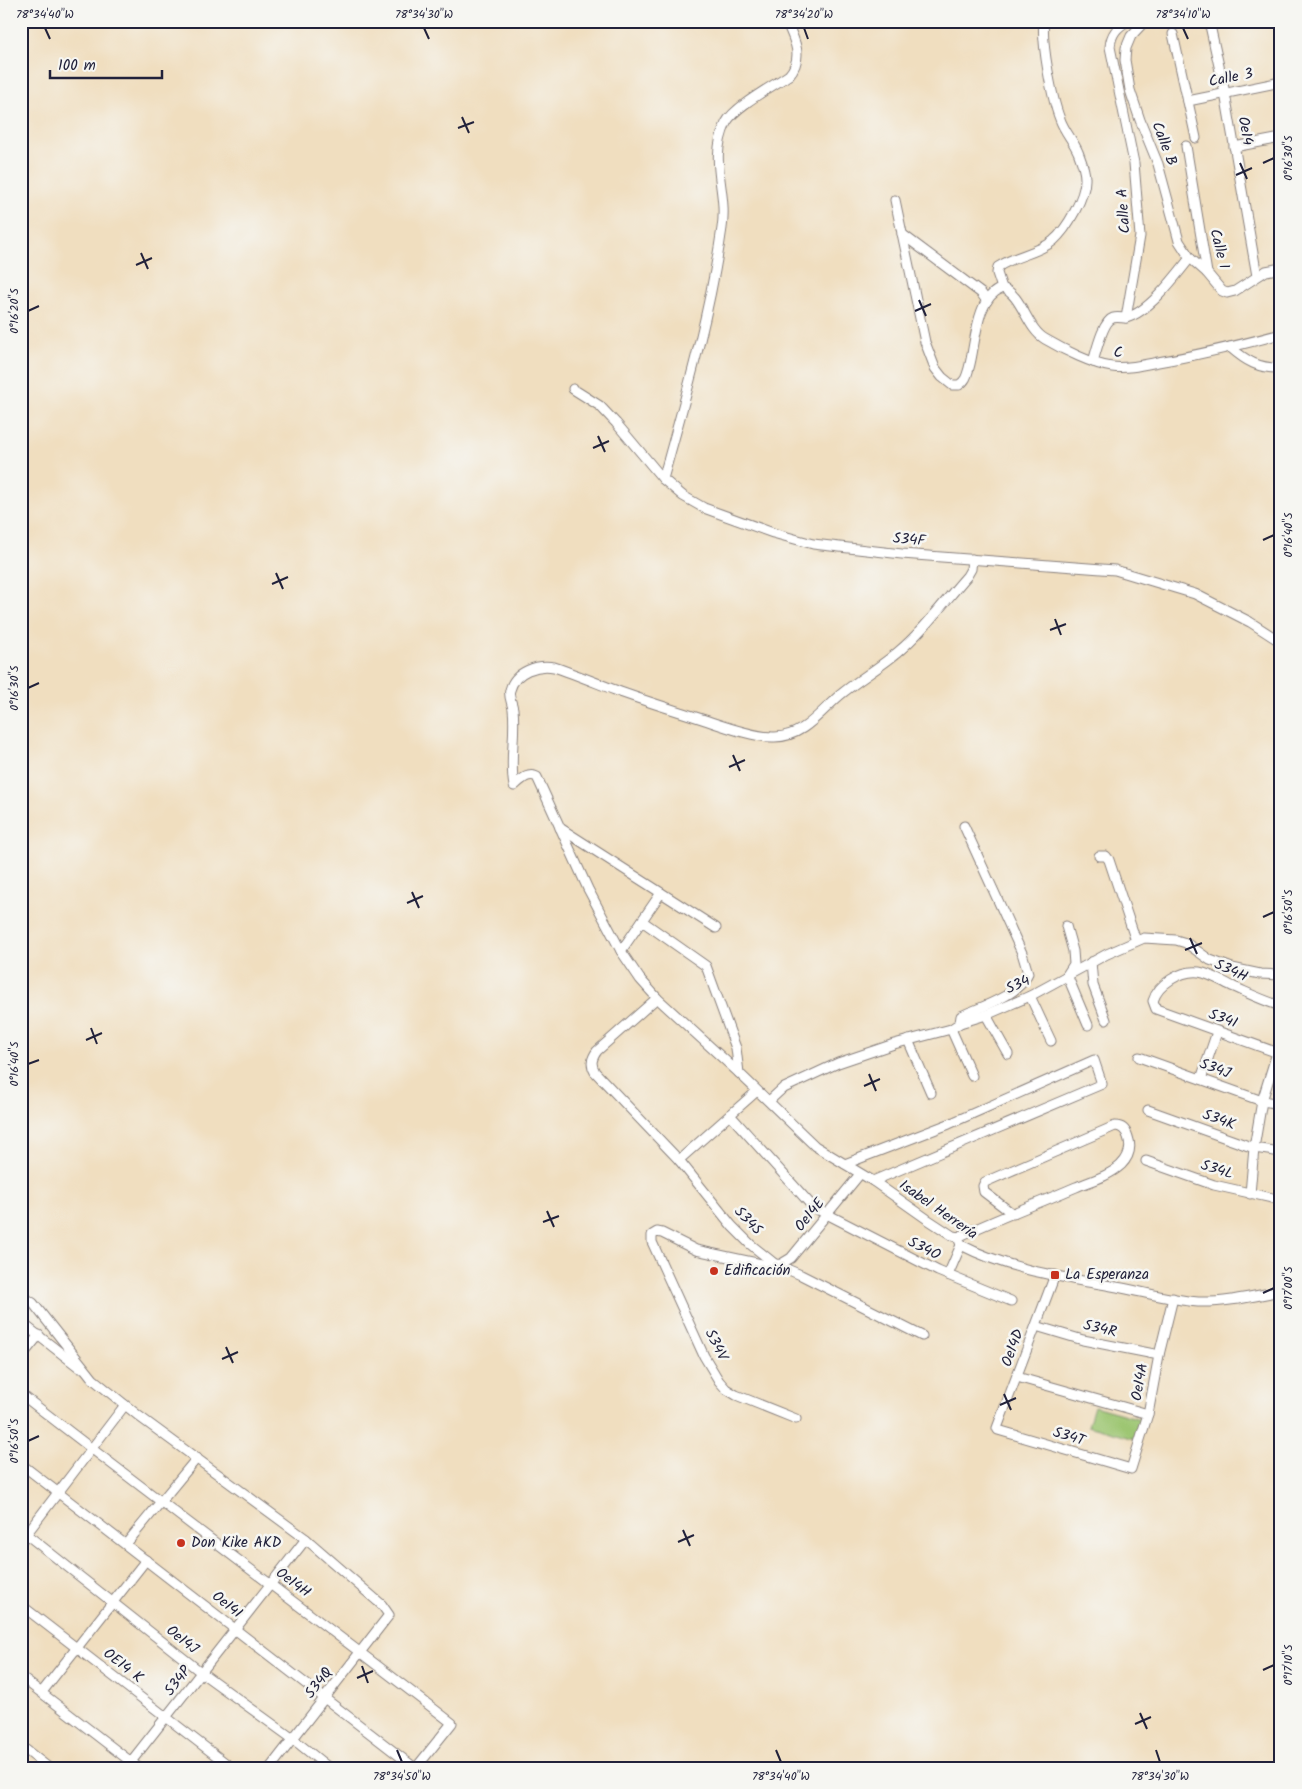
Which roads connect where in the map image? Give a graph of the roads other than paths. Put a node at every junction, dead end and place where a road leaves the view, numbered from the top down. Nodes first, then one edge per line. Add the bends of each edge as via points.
1 (786, 21) edge
2 (1044, 21) edge
3 (1128, 21) edge
4 (1145, 21) edge
5 (1209, 21) edge
6 (1174, 34) dead end
7 (1281, 82) edge
8 (1225, 93) junction
9 (1188, 100) junction
10 (1196, 138) dead end
11 (1281, 138) edge
12 (1186, 146) dead end
13 (1234, 147) junction
14 (895, 200) dead end
15 (902, 234) junction
16 (1190, 258) junction
17 (1281, 268) edge
18 (1207, 273) junction
19 (1258, 276) junction
20 (1002, 288) junction
21 (987, 301) junction
22 (1126, 318) junction
23 (1281, 334) edge
24 (1230, 347) junction
25 (1093, 362) junction
26 (1281, 368) edge
27 (573, 389) dead end
28 (663, 479) junction
29 (972, 559) junction
30 (1281, 642) edge
31 (964, 826) dead end
32 (559, 828) junction
33 (1098, 856) dead end
34 (661, 893) junction
35 (642, 921) junction
36 (1066, 926) dead end
37 (716, 928) dead end
38 (1136, 941) junction
39 (621, 951) junction
40 (1091, 962) junction
41 (1067, 975) junction
42 (1281, 975) edge
43 (1030, 996) junction
44 (657, 998) junction
45 (1281, 1006) edge
46 (1156, 1009) joint
47 (986, 1015) junction
48 (1106, 1020) dead end
49 (960, 1023) junction
50 (1088, 1025) dead end
51 (951, 1029) junction
52 (1217, 1032) junction
53 (908, 1040) junction
54 (1051, 1041) dead end
55 (1008, 1054) dead end
56 (1279, 1054) edge
57 (1139, 1057) dead end
58 (739, 1073) junction
59 (972, 1076) dead end
60 (1201, 1079) junction
61 (757, 1091) junction
62 (931, 1093) dead end
63 (769, 1101) junction
64 (1262, 1101) junction
65 (1281, 1104) edge
66 (1148, 1110) dead end
67 (730, 1115) junction
68 (1254, 1148) junction
69 (1281, 1152) edge
70 (679, 1160) junction
71 (1146, 1161) dead end
72 (845, 1164) junction
73 (860, 1174) junction
74 (873, 1181) junction
75 (1250, 1194) junction
76 (1281, 1200) edge
77 (1013, 1214) junction
78 (828, 1215) junction
79 (960, 1241) junction
80 (775, 1264) junction
81 (948, 1275) junction
82 (1055, 1275) junction
83 (1281, 1291) edge
84 (21, 1295) edge
85 (1173, 1298) junction
86 (1012, 1301) dead end
87 (21, 1322) edge
88 (1036, 1326) junction
89 (39, 1335) junction
90 (922, 1336) dead end
91 (1159, 1356) junction
92 (21, 1357) edge
93 (1017, 1377) junction
94 (93, 1379) junction
95 (21, 1394) edge
96 (125, 1405) junction
97 (1148, 1414) junction
98 (796, 1419) dead end
99 (998, 1430) joint
100 (92, 1450) junction
101 (196, 1458) junction
102 (21, 1464) edge
103 (1131, 1470) joint
104 (58, 1493) junction
105 (160, 1502) junction
106 (23, 1535) edge
107 (306, 1539) junction
108 (126, 1544) junction
109 (146, 1560) junction
110 (271, 1583) junction
111 (113, 1602) junction
112 (21, 1605) edge
113 (235, 1628) junction
114 (77, 1648) junction
115 (360, 1652) junction
116 (202, 1673) junction
117 (21, 1676) edge
118 (42, 1692) junction
119 (325, 1698) junction
120 (166, 1717) junction
121 (293, 1739) junction
122 (21, 1746) edge
123 (39, 1764) edge
124 (128, 1765) edge
125 (1079, 1767) edge
126 (50, 1768) edge
127 (139, 1768) edge
128 (232, 1768) edge
129 (270, 1768) edge
130 (329, 1768) edge
131 (416, 1768) edge
132 (1091, 1768) edge

1 - 28 street via 798,58 794,70 734,112 721,140 718,168 724,204 714,278
2 - 20 street via 1047,60 1058,113 1078,152 1085,185 1074,213 1054,240 998,267 996,273
3 - 22 street, Calle A via 1112,35 1110,47 1134,163 1140,236
4 - 16 street, Calle B via 1131,36 1126,48 1130,90 1158,164 1179,240
5 - 8 street, Oe14
6 - 9 street
7 - 8 street, Calle 3
8 - 9 street, Calle 3
8 - 13 street, Oe14
9 - 10 street
11 - 13 street
12 - 18 street, Calle I
13 - 19 street, Oe14
14 - 15 street
15 - 21 street via 981,293
15 - 21 street via 925,342 935,368 952,385 959,385 966,378 974,353 980,313
16 - 18 street, Calle B
16 - 22 street via 1144,308
17 - 19 street, Calle I
18 - 19 street, Calle I via 1227,293
20 - 21 street
20 - 25 street, C via 1014,296 1038,334
22 - 25 street via 1114,318 1108,322
23 - 24 street, C
24 - 25 street, C via 1132,367 1112,367
24 - 26 street via 1256,366
27 - 28 street, S34F via 600,406
28 - 29 street, S34F via 704,508 813,544
29 - 30 street, S34F via 1115,570 1135,575 1222,606
29 - 32 street, Isabel Herrería via 966,576 911,640 879,668 841,694 810,723 785,736 774,738 720,725 554,666 536,667 522,673 510,690 514,786 528,775 538,777
31 - 49 street via 1028,973 1024,981 988,1006 962,1016
32 - 34 street
32 - 39 street, Isabel Herrería
33 - 38 street via 1106,856 1109,860
34 - 35 street
34 - 37 street
35 - 39 street
35 - 58 street via 706,966 736,1048
36 - 41 street via 1074,964
38 - 40 street, S34
38 - 42 street, S34 via 1152,938 1176,940 1210,960 1232,968
39 - 44 street, Isabel Herrería
40 - 41 street, S34
40 - 48 street via 1092,985
41 - 43 street, S34
41 - 50 street
43 - 47 street, S34
43 - 54 street
44 - 58 street, Isabel Herrería
44 - 70 street, S34S via 598,1051 592,1067
45 - 46 street, S34H via 1198,972 1166,983 1154,998
46 - 52 street, S34I
47 - 49 street, S34
47 - 55 street
49 - 51 street, S34
51 - 53 street, S34
51 - 59 street
52 - 56 street, S34I
52 - 60 street
53 - 62 street
53 - 63 street, S34 via 838,1063 782,1089
56 - 64 street
57 - 60 street, S34J
58 - 61 street, Isabel Herrería
60 - 64 street, S34J
61 - 63 street, Isabel Herrería
61 - 67 street
63 - 72 street, Isabel Herrería via 815,1146
64 - 65 street, S34J
64 - 68 street
66 - 68 street, S34K
67 - 70 street
67 - 78 street, S34O via 813,1207
68 - 69 street, S34K
68 - 75 street
70 - 80 street, S34S via 732,1226
71 - 75 street, S34L
72 - 73 street, Isabel Herrería
72 - 74 street via 949,1124 1094,1060 1102,1084
73 - 74 street, Isabel Herrería
73 - 78 street, Oe14E
74 - 79 street, Isabel Herrería
75 - 76 street, S34L
77 - 77 street via 1117,1168 1130,1149 1126,1132 1115,1126 986,1182 984,1192
77 - 79 street
78 - 80 street, Oe14E via 791,1258
78 - 81 street, S34O
79 - 81 street
79 - 82 street, Isabel Herrería via 992,1259
80 - 90 street, S34S
80 - 98 street, S34V via 696,1250 662,1233 652,1235 652,1242 704,1356 719,1381 736,1395
81 - 86 street, S34O
82 - 85 street, Isabel Herrería
82 - 88 street, Oe14D
83 - 85 street, Isabel Herrería via 1220,1301
84 - 94 street via 32,1303
85 - 91 street, Oe14A
87 - 89 street
88 - 91 street, S34R
88 - 93 street, Oe14D
89 - 92 street
89 - 94 street
91 - 97 street, Oe14A
93 - 97 street
93 - 99 street, Oe14D
94 - 96 street
95 - 100 street, Oe14H
96 - 100 street
96 - 101 street
97 - 103 street, Oe14A
99 - 103 street, S34T
100 - 104 street
100 - 105 street, Oe14H
101 - 105 street
101 - 107 street
102 - 104 street, Oe14I
104 - 106 street
104 - 108 street, Oe14I
105 - 108 street
105 - 110 street, Oe14H
106 - 111 street, Oe14J
107 - 110 street, S34P
107 - 115 street, S34Q via 389,1615
108 - 109 street, Oe14I
109 - 111 street
109 - 113 street, Oe14I
110 - 113 street, S34P
110 - 115 street, Oe14H
111 - 114 street
111 - 116 street, Oe14J
112 - 114 street, OE14 K
113 - 116 street, S34P
113 - 119 street, Oe14I
114 - 118 street
114 - 120 street, OE14 K
115 - 119 street, S34Q
115 - 131 street, Oe14H via 452,1723
116 - 120 street, S34P
116 - 121 street, Oe14J
117 - 118 street
118 - 124 street
119 - 121 street, S34Q
119 - 131 street, Oe14I
120 - 124 street, S34P
120 - 128 street, OE14 K
121 - 129 street, S34Q
121 - 130 street, Oe14J
122 - 123 street
123 - 126 street
124 - 127 street
125 - 132 street

